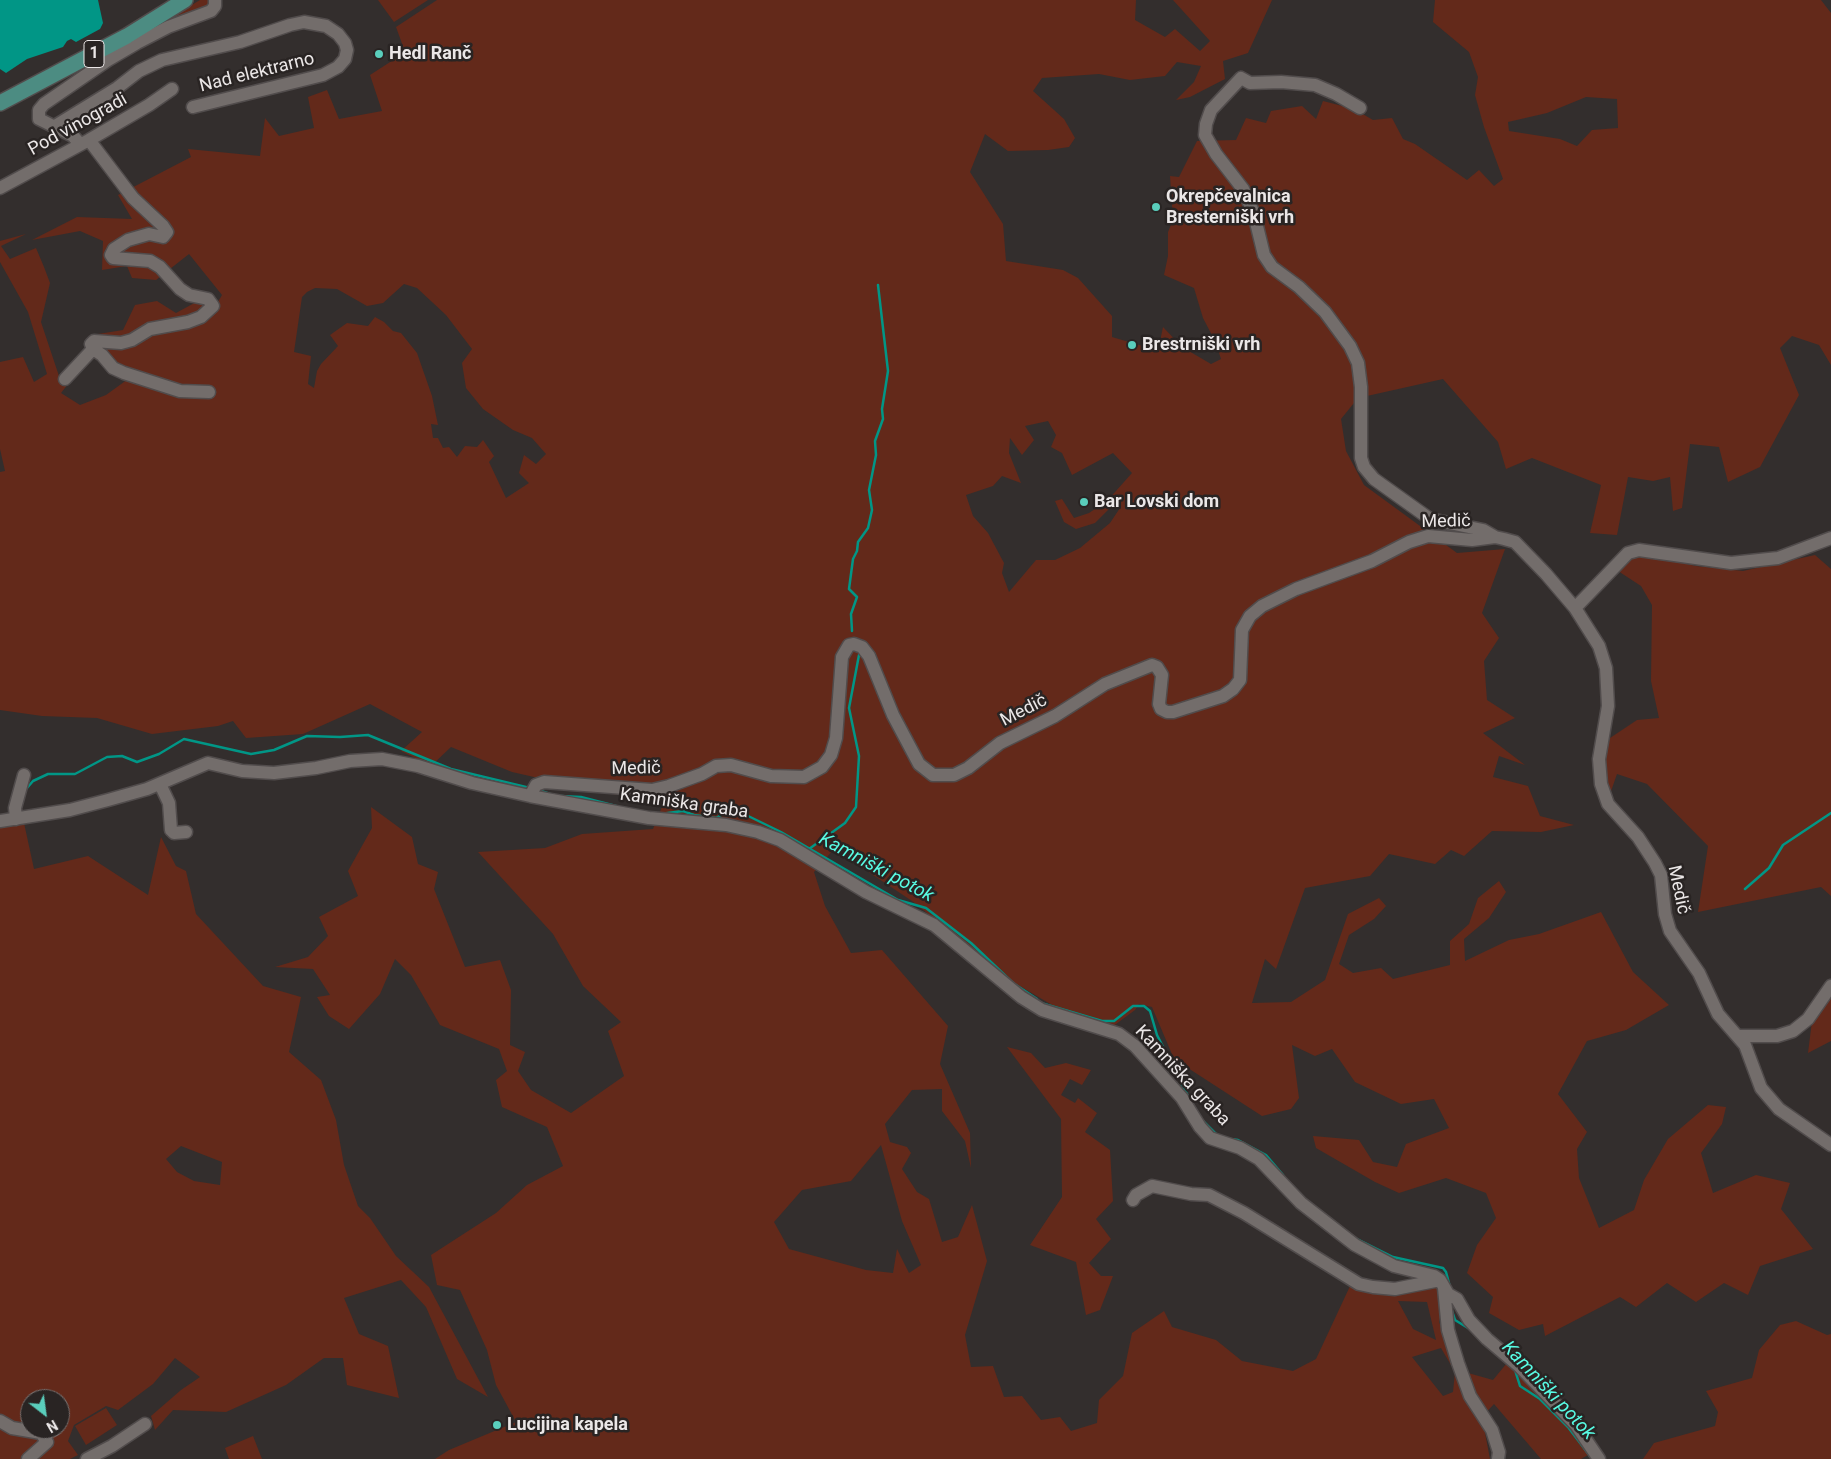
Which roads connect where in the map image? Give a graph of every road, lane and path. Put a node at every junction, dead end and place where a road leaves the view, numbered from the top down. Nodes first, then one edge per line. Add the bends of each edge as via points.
1 (185, 0) edge
2 (215, 0) edge
3 (172, 89) dead end
4 (0, 103) edge
5 (193, 107) dead end
6 (1360, 108) dead end
7 (55, 126) junction
8 (85, 142) junction
9 (0, 188) edge
10 (93, 348) junction
11 (65, 379) dead end
12 (209, 392) dead end
13 (1495, 537) junction
14 (1831, 538) edge
15 (1574, 608) junction
16 (24, 775) dead end
17 (160, 784) junction
18 (533, 791) junction
19 (16, 814) junction
20 (0, 821) edge
21 (186, 832) dead end
22 (1831, 986) edge
23 (1739, 1036) junction
24 (1831, 1145) edge
25 (1133, 1200) dead end
26 (1447, 1290) junction
27 (0, 1421) edge
28 (145, 1424) dead end
29 (28, 1459) edge
30 (87, 1459) edge
31 (1498, 1459) edge
32 (1600, 1459) edge

1 - 4 main road, 1 via 127,36
2 - 7 street via 211,11 137,43 44,104 39,110 39,119
3 - 8 street, Pod vinogradi
5 - 7 street, Nad elektrarno via 324,75 345,59 345,43 326,26 304,22 240,42 162,60 139,71
6 - 13 street via 1316,85 1250,83 1241,78 1211,110 1205,135 1243,189 1254,214 1264,255 1272,266 1325,312 1350,346 1358,363 1361,388 1361,458 1364,467 1374,479 1430,519 1483,530
7 - 8 street
8 - 9 street, Pod vinogradi
8 - 10 street via 167,232 163,237 149,234 128,240 114,249 113,258 150,261 180,289 189,295 208,299 212,306 201,317 188,322 150,329 121,343 98,339 91,344
10 - 11 street
10 - 12 street via 112,368 124,374 180,391
13 - 15 street, Medič via 1514,542
13 - 18 street, Medič via 1472,540 1428,536 1372,561 1314,581 1262,606 1250,616 1242,630 1240,680 1223,696 1167,712 1159,704 1162,675 1152,665 1105,684 1055,716 1000,743 961,772 948,776 934,775 918,764 892,715 869,656 862,647 854,644 849,645 842,657 836,738 831,755 822,767 804,777 771,776 731,765 716,766 702,774 652,790 544,782
14 - 15 street via 1778,558 1732,563 1639,550 1628,553
15 - 23 street, Medič via 1599,646 1606,668 1608,706 1599,758 1608,804 1638,837 1655,863 1661,875 1670,931 1699,973 1718,1014
16 - 19 street
17 - 18 street, Kamniška graba via 208,763 242,771 274,772 382,759 418,766 472,783
17 - 19 street, Kamniška graba via 70,810
17 - 21 street via 169,803 171,830 174,833
18 - 26 street, Kamniška graba via 649,818 726,825 780,840 866,892 934,925 1021,997 1042,1010 1119,1034 1135,1046 1182,1098 1210,1138 1240,1148 1259,1159 1301,1203 1355,1245 1394,1266 1434,1276
19 - 20 street, Kamniška graba
22 - 23 street via 1808,1019 1793,1031 1777,1036
23 - 24 street, Medič via 1750,1055 1761,1088 1770,1100 1798,1124
25 - 26 street via 1142,1190 1152,1186 1191,1194 1210,1194 1359,1284 1373,1288
26 - 31 street via 1448,1330 1470,1396 1492,1430
26 - 32 street via 1487,1339 1522,1369 1576,1425
27 - 29 street via 12,1428 41,1433 47,1442
28 - 30 street

